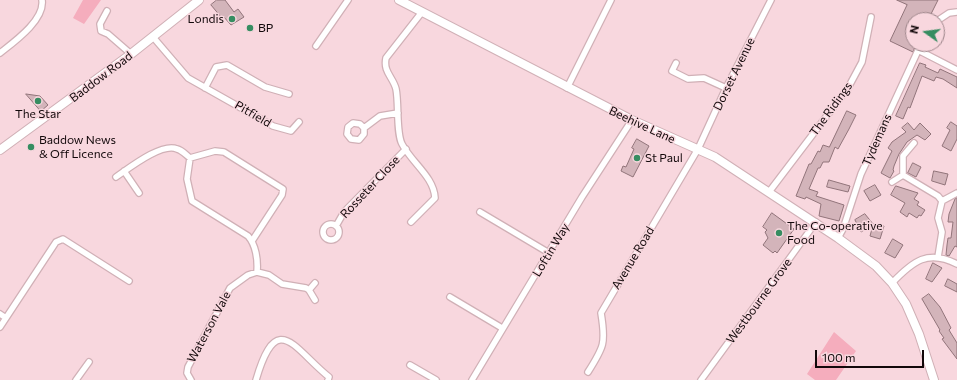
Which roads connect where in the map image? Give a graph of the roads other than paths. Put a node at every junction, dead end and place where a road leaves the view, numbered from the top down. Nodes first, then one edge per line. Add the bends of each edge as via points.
1 (42, 0) edge
2 (199, 0) edge
3 (348, 0) edge
4 (399, 0) edge
5 (611, 0) edge
6 (771, 0) edge
7 (107, 11) dead end
8 (422, 12) junction
9 (957, 12) edge
10 (945, 16) edge
11 (871, 17) dead end
12 (153, 37) junction
13 (316, 46) dead end
14 (917, 52) edge
15 (922, 52) edge
16 (0, 53) edge
17 (131, 54) junction
18 (676, 63) dead end
19 (957, 70) edge
20 (205, 88) junction
21 (567, 88) junction
22 (726, 88) junction
23 (289, 94) dead end
24 (398, 113) junction
25 (632, 120) junction
26 (299, 122) dead end
27 (364, 128) dead end
28 (914, 143) dead end
29 (406, 149) junction
30 (698, 149) junction
31 (0, 150) edge
32 (190, 158) junction
33 (124, 171) junction
34 (903, 176) junction
35 (116, 177) dead end
36 (892, 182) dead end
37 (769, 192) junction
38 (139, 193) dead end
39 (957, 193) edge
40 (942, 202) junction
41 (480, 212) dead end
42 (411, 222) dead end
43 (816, 222) junction
44 (336, 226) dead end
45 (838, 238) junction
46 (252, 241) junction
47 (549, 253) junction
48 (938, 256) junction
49 (957, 264) edge
50 (257, 272) junction
51 (129, 281) dead end
52 (315, 283) dead end
53 (892, 283) junction
54 (309, 290) junction
55 (450, 297) dead end
56 (315, 300) dead end
57 (0, 314) edge
58 (6, 318) junction
59 (0, 327) edge
60 (502, 328) junction
61 (89, 362) dead end
62 (410, 365) dead end
63 (588, 372) dead end
64 (328, 379) edge
65 (76, 380) edge
66 (191, 380) edge
67 (256, 380) edge
68 (436, 380) edge
69 (472, 380) edge
70 (701, 380) edge
71 (934, 380) edge

1 - 16 street via 41,12 36,21
2 - 12 main road, Baddow Road
3 - 13 street
4 - 8 main road, Beehive Lane
5 - 21 street
6 - 22 street, Dorset Avenue
7 - 17 street via 100,24 101,31
8 - 21 main road, Beehive Lane
8 - 24 street via 386,58 386,70 396,88
9 - 10 street
11 - 37 street, The Ridings via 862,62 848,88
12 - 17 main road, Baddow Road
12 - 20 street, Pitfield via 188,78
14 - 45 street, Tydemans via 861,174
15 - 19 street
17 - 31 main road, Baddow Road
18 - 22 street via 672,71 688,79 704,78
20 - 23 street via 216,67 227,65 265,87
20 - 26 street, Pitfield via 273,126 291,131
21 - 25 main road, Beehive Lane
22 - 30 street, Dorset Avenue
24 - 27 street via 380,116
24 - 29 street via 402,143
25 - 30 main road, Beehive Lane
25 - 47 street, Loftin Way
28 - 34 street via 903,156
29 - 42 street via 434,189 435,198
29 - 44 street, Rosseter Close via 344,212
30 - 37 main road, Beehive Lane via 715,156
30 - 63 street, Avenue Road via 601,313 605,336 599,354
32 - 33 street via 177,148 167,148 138,161
32 - 46 street via 187,179 192,201
32 - 46 street via 215,151 224,152 283,189 282,195
33 - 35 street
33 - 38 street
34 - 36 street
34 - 40 street via 938,196
37 - 43 main road, Beehive Lane
39 - 40 street
40 - 48 street via 938,218 942,232
41 - 47 street
43 - 45 main road, Beehive Lane
43 - 70 street, Westbourne Grove
45 - 53 main road, Beehive Lane via 876,266
46 - 50 street
47 - 60 street, Loftin Way
48 - 49 street
48 - 53 street via 922,258
50 - 54 street via 269,275 282,284
50 - 66 street, Waterson Vale via 248,275 230,288 188,367 187,373
51 - 58 street via 63,239 56,242
52 - 54 street
53 - 71 main road, Beehive Lane via 906,304 919,334
54 - 56 street
55 - 60 street
57 - 58 street
58 - 59 street
60 - 69 street, Loftin Way
61 - 65 street
62 - 68 street
64 - 67 street via 306,354 283,339 277,339 272,343 260,366

